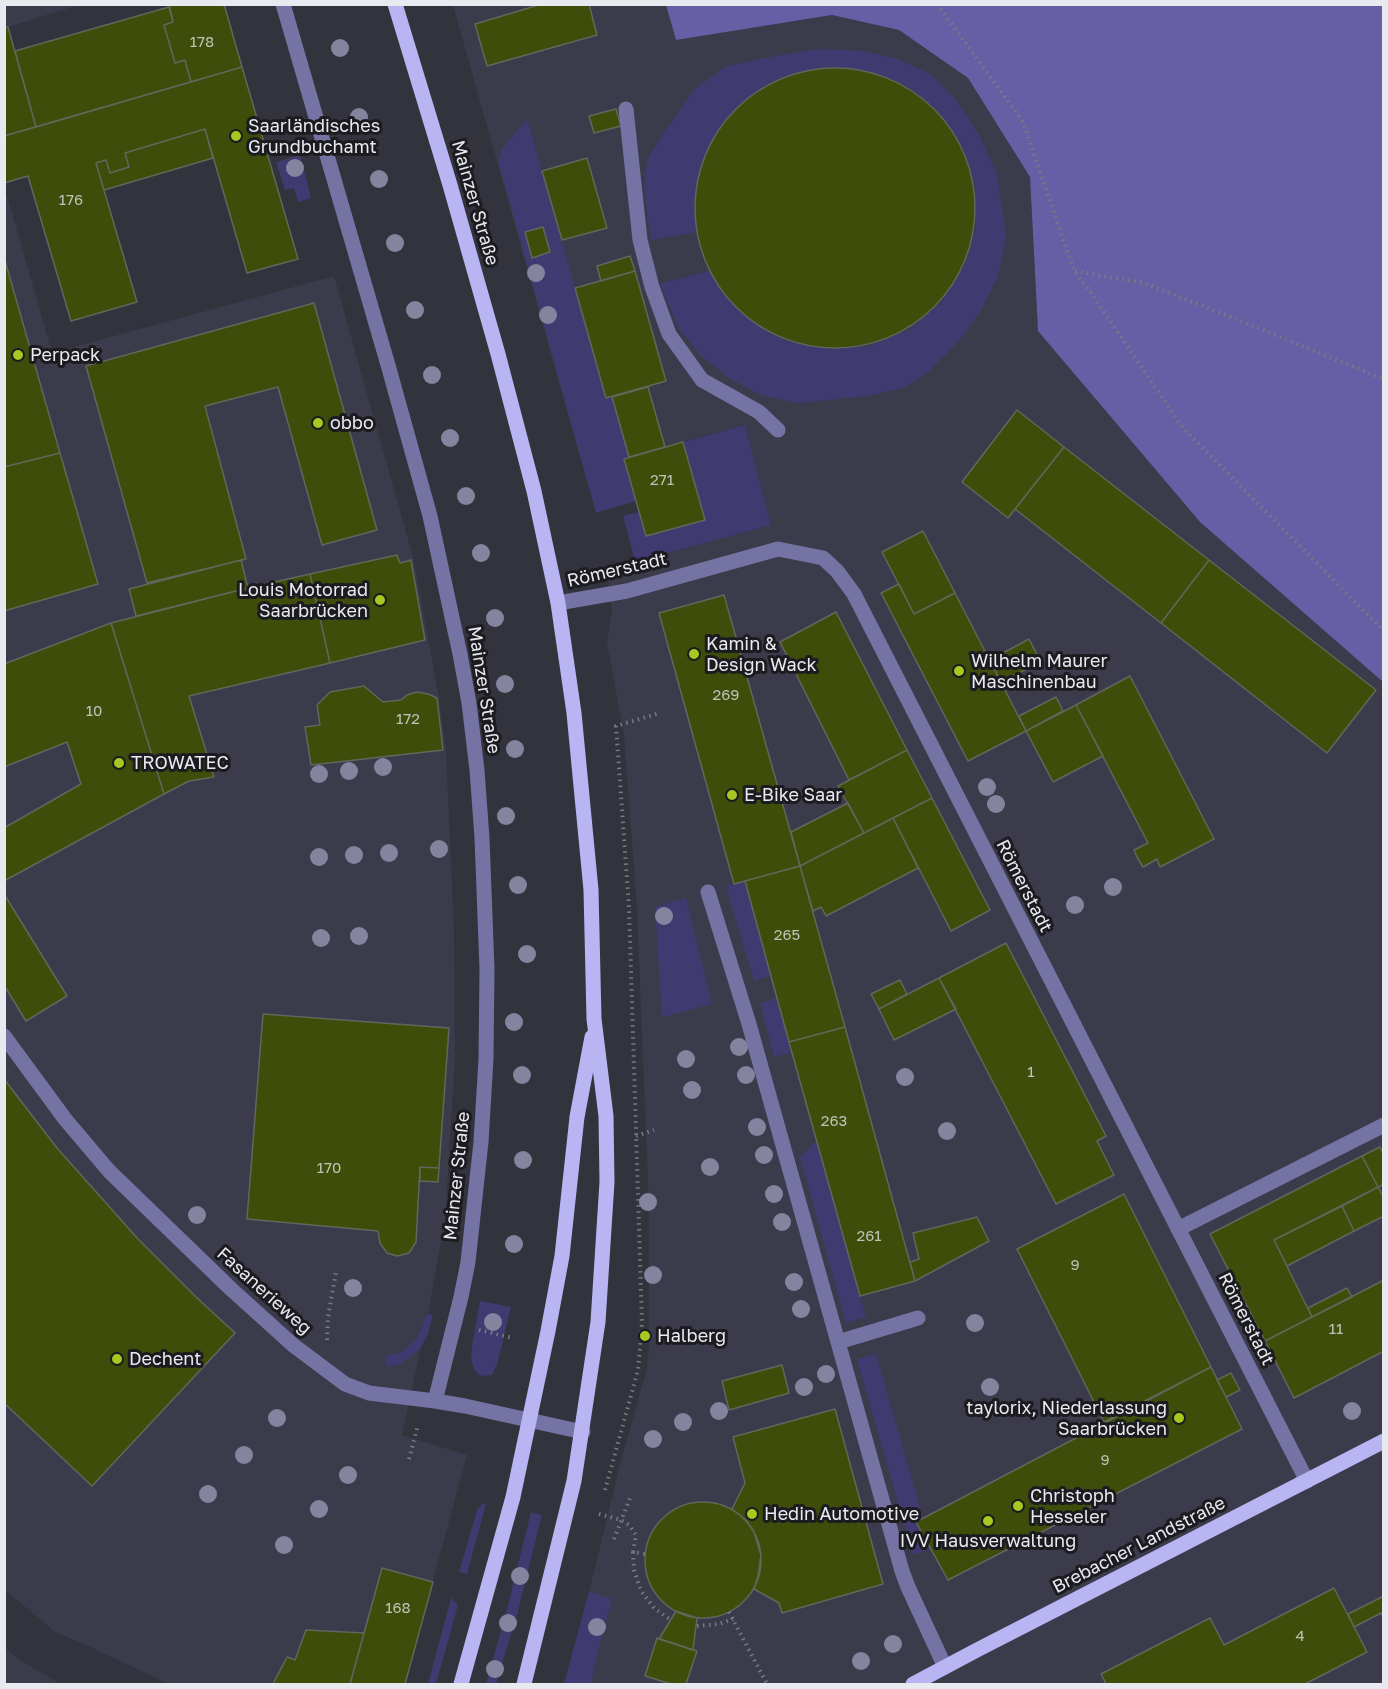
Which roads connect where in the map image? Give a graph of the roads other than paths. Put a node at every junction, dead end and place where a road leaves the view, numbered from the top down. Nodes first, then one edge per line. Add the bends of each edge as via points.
1 (283, 4) edge
2 (395, 4) edge
3 (626, 109) dead end
4 (778, 430) dead end
5 (558, 603) junction
6 (708, 892) dead end
7 (594, 1019) junction
8 (4, 1036) edge
9 (1383, 1125) edge
10 (1178, 1229) junction
11 (918, 1318) dead end
12 (838, 1342) junction
13 (435, 1401) junction
14 (529, 1421) junction
15 (583, 1432) junction
16 (1383, 1441) edge
17 (1307, 1481) junction
18 (945, 1667) junction
19 (461, 1684) edge
20 (524, 1684) edge
21 (913, 1684) edge

1 - 13 street, Mainzer Straße via 430,516 469,703 477,770 487,969 481,1142 468,1262
2 - 5 main road, Mainzer Straße via 498,354
3 - 4 street via 640,240 669,334 702,380 759,412
5 - 7 main road, Mainzer Straße via 574,713 591,890
5 - 10 street, Römerstadt via 627,591 778,549 824,558 837,571 854,594
6 - 12 street
7 - 14 main road, Mainzer Straße via 576,1117 562,1256
7 - 15 main road, Mainzer Straße via 606,1116 607,1182 598,1322
8 - 13 street, Fasanerieweg via 109,1171 292,1345 345,1384 369,1393
9 - 10 street
10 - 17 street, Römerstadt
11 - 12 street
12 - 18 street via 902,1570
13 - 14 street, Fasanerieweg
14 - 15 street, Fasanerieweg
14 - 19 main road, Mainzer Straße via 513,1497
15 - 20 main road, Mainzer Straße via 563,1531
16 - 17 main road, Brebacher Landstraße
17 - 18 main road, Brebacher Landstraße
18 - 21 main road, Brebacher Landstraße

